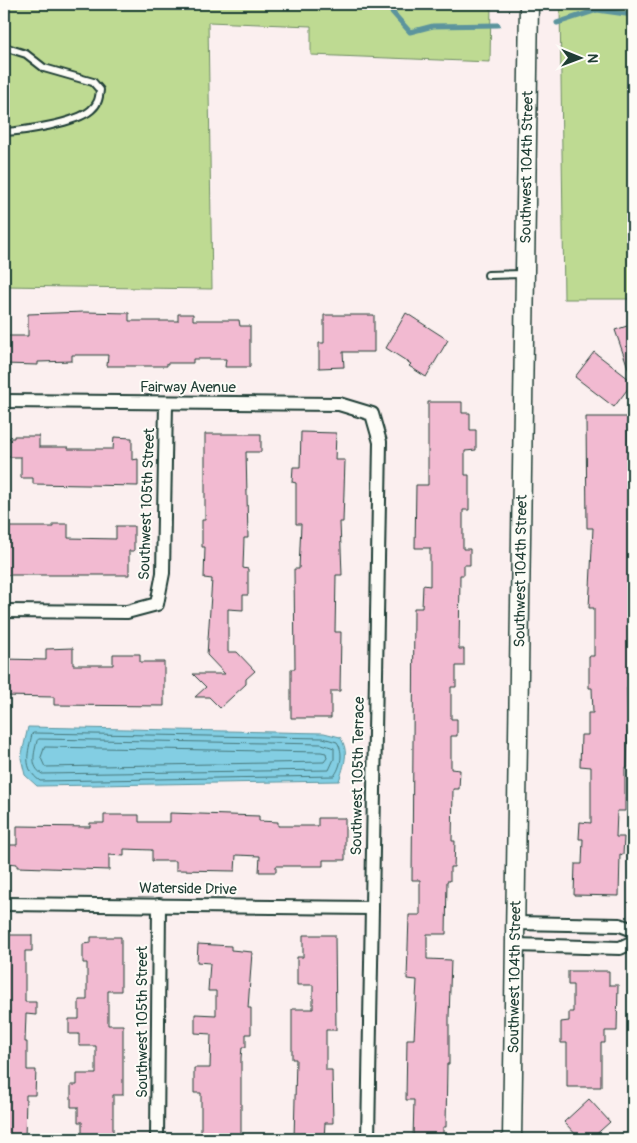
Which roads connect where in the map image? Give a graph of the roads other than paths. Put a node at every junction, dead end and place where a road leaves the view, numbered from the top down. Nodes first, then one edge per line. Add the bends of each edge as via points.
1 (529, 4) edge
2 (4, 47) edge
3 (4, 132) edge
4 (526, 274) junction
5 (488, 275) dead end
6 (4, 401) edge
7 (166, 404) junction
8 (372, 414) joint
9 (4, 611) edge
10 (4, 904) edge
11 (159, 905) junction
12 (372, 908) junction
13 (515, 923) junction
14 (633, 930) edge
15 (633, 942) edge
16 (515, 946) junction
17 (157, 1139) edge
18 (368, 1139) edge
19 (512, 1139) edge

1 - 4 main road, Southwest 104th Street
2 - 3 lane via 26,54 44,68 93,82 100,90 99,100 90,111 72,119
4 - 5 lane
4 - 13 main road, Southwest 104th Street
6 - 7 street, Fairway Avenue
7 - 8 street, Fairway Avenue via 339,404
7 - 9 street, Southwest 105th Street via 163,573 157,604 127,612
8 - 12 street, Southwest 105th Terrace via 380,442
10 - 11 street, Waterside Drive
11 - 12 street, Waterside Drive
11 - 17 street, Southwest 105th Street
12 - 18 street, Southwest 105th Terrace
13 - 14 street via 620,926
13 - 16 main road, Southwest 104th Street
15 - 16 street via 620,948
16 - 19 main road, Southwest 104th Street

